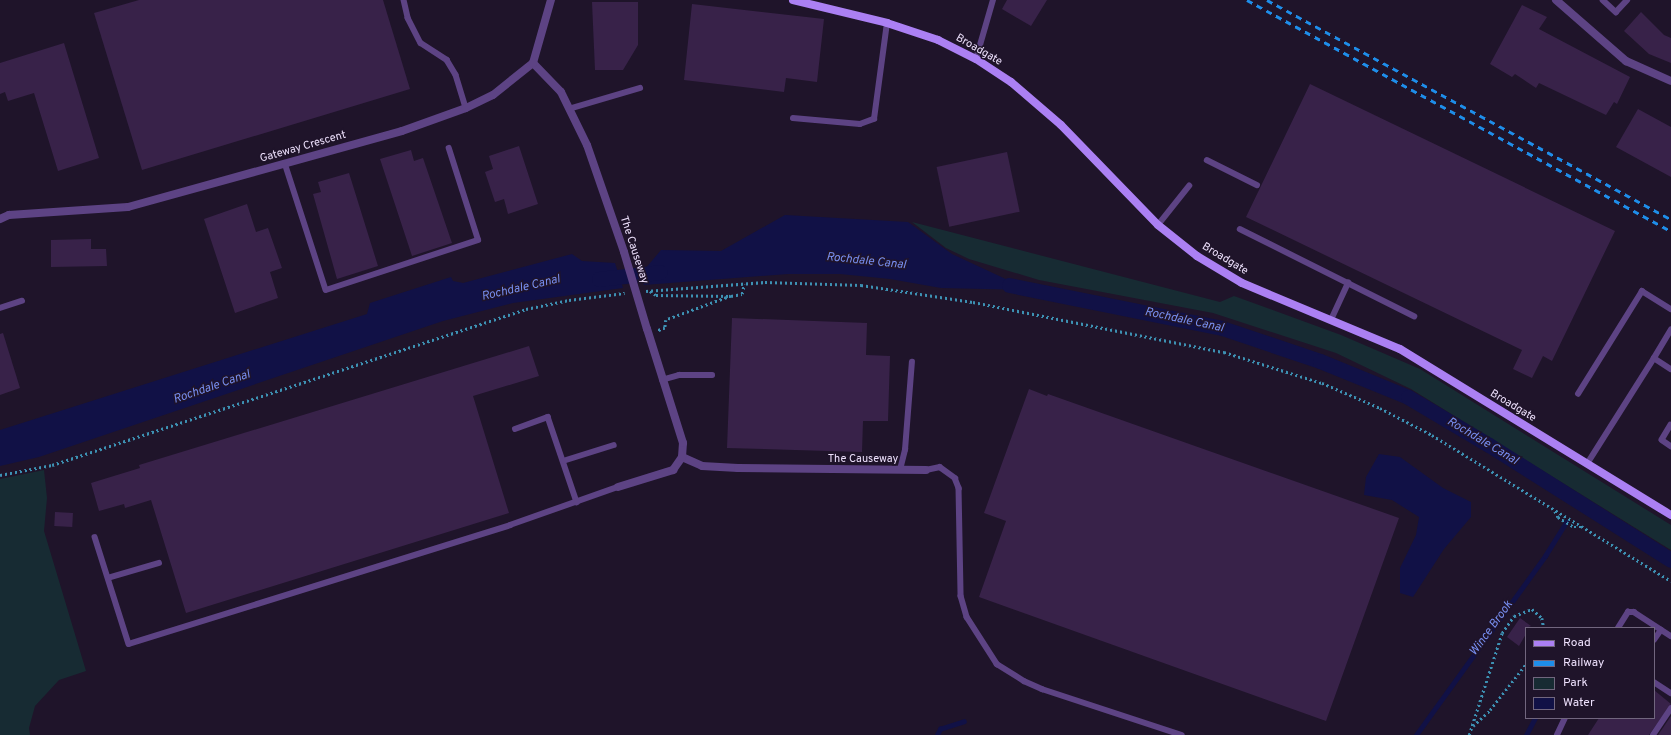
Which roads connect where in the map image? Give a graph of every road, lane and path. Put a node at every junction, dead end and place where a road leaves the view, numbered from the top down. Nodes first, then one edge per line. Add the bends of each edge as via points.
1 (404, 0) edge
2 (551, 0) edge
3 (793, 0) edge
4 (993, 0) edge
5 (1558, 0) edge
6 (1603, 0) edge
7 (1628, 0) edge
8 (887, 23) junction
9 (976, 59) junction
10 (533, 62) junction
11 (1671, 81) edge
12 (640, 88) dead end
13 (466, 108) junction
14 (569, 109) junction
15 (793, 118) dead end
16 (449, 149) dead end
17 (1207, 160) dead end
18 (285, 163) junction
19 (1189, 186) dead end
20 (1257, 186) dead end
21 (0, 219) edge
22 (1158, 224) junction
23 (1240, 229) dead end
24 (1348, 283) junction
25 (744, 284) junction
26 (650, 290) junction
27 (642, 291) dead end
28 (627, 293) dead end
29 (731, 296) junction
30 (22, 301) dead end
31 (0, 308) edge
32 (1671, 309) edge
33 (1414, 316) dead end
34 (1331, 320) junction
35 (1671, 330) edge
36 (647, 332) junction
37 (1654, 358) junction
38 (912, 362) dead end
39 (1671, 369) edge
40 (712, 375) dead end
41 (662, 380) junction
42 (1578, 394) dead end
43 (1671, 425) edge
44 (515, 429) dead end
45 (614, 445) dead end
46 (1671, 446) edge
47 (682, 457) junction
48 (563, 461) junction
49 (1587, 464) junction
50 (900, 470) junction
51 (926, 470) joint
52 (0, 475) edge
53 (618, 487) joint
54 (577, 502) junction
55 (1555, 510) junction
56 (1671, 515) edge
57 (1582, 527) junction
58 (95, 537) dead end
59 (159, 563) dead end
60 (108, 578) junction
61 (1671, 581) edge
62 (1544, 627) edge
63 (1619, 627) edge
64 (1661, 630) junction
65 (1671, 636) edge
66 (1655, 639) edge
67 (1525, 665) edge
68 (1655, 683) edge
69 (1671, 693) edge
70 (1671, 708) edge
71 (1565, 719) edge
72 (1472, 726) junction
73 (1182, 735) edge
74 (1469, 735) edge
75 (1557, 735) edge
76 (1653, 735) edge

1 - 13 lane via 408,18 421,43 448,60 456,75
2 - 10 street
3 - 8 street, Broadgate
4 - 9 lane
5 - 11 street via 1626,61
6 - 7 lane via 1616,12
8 - 9 street, Broadgate via 938,40
8 - 15 lane via 874,119 860,124
9 - 22 street, Broadgate via 1011,82 1061,125
10 - 13 street, Gateway Crescent via 493,95
10 - 14 street, The Causeway via 561,92
12 - 14 lane
13 - 18 street, Gateway Crescent via 402,131
14 - 36 street, The Causeway, bridge via 587,145 624,252
16 - 18 lane via 478,240 326,290
17 - 20 lane
18 - 21 street, Gateway Crescent via 128,207 9,215
19 - 22 lane
22 - 34 street, Broadgate via 1197,256 1242,283
23 - 24 lane
24 - 33 lane
24 - 34 lane
25 - 26 path
25 - 29 path via 742,294
25 - 55 path via 766,282 861,285 973,302 1224,352 1322,384 1380,408 1432,435
26 - 27 path
26 - 29 path via 656,295
28 - 52 path via 569,300 526,309 52,465
29 - 36 path via 666,320 665,328
30 - 31 lane
32 - 42 lane via 1642,291
34 - 49 street, Broadgate via 1400,349
35 - 37 lane
36 - 41 street, The Causeway
37 - 39 lane
37 - 49 lane
38 - 50 lane via 906,450
40 - 41 lane via 679,375
41 - 47 street, The Causeway via 683,443
43 - 46 lane via 1662,440
44 - 48 lane via 548,417
45 - 48 lane
47 - 50 street, The Causeway via 702,466
47 - 53 street via 673,470
48 - 54 lane
49 - 56 street, Broadgate
50 - 51 street, The Causeway
51 - 73 lane via 940,467 954,478 958,488 961,596 967,617 997,664 1042,689
53 - 54 lane
54 - 60 lane via 129,644
55 - 57 path
55 - 57 path via 1558,517 1574,527
57 - 61 path
58 - 60 lane
59 - 60 lane
62 - 72 path via 1542,618 1532,609 1514,616 1502,633
63 - 64 lane via 1628,612 1634,612
64 - 65 lane
64 - 66 lane
67 - 72 path via 1490,710
68 - 69 lane
70 - 76 lane
71 - 75 lane
72 - 74 path

